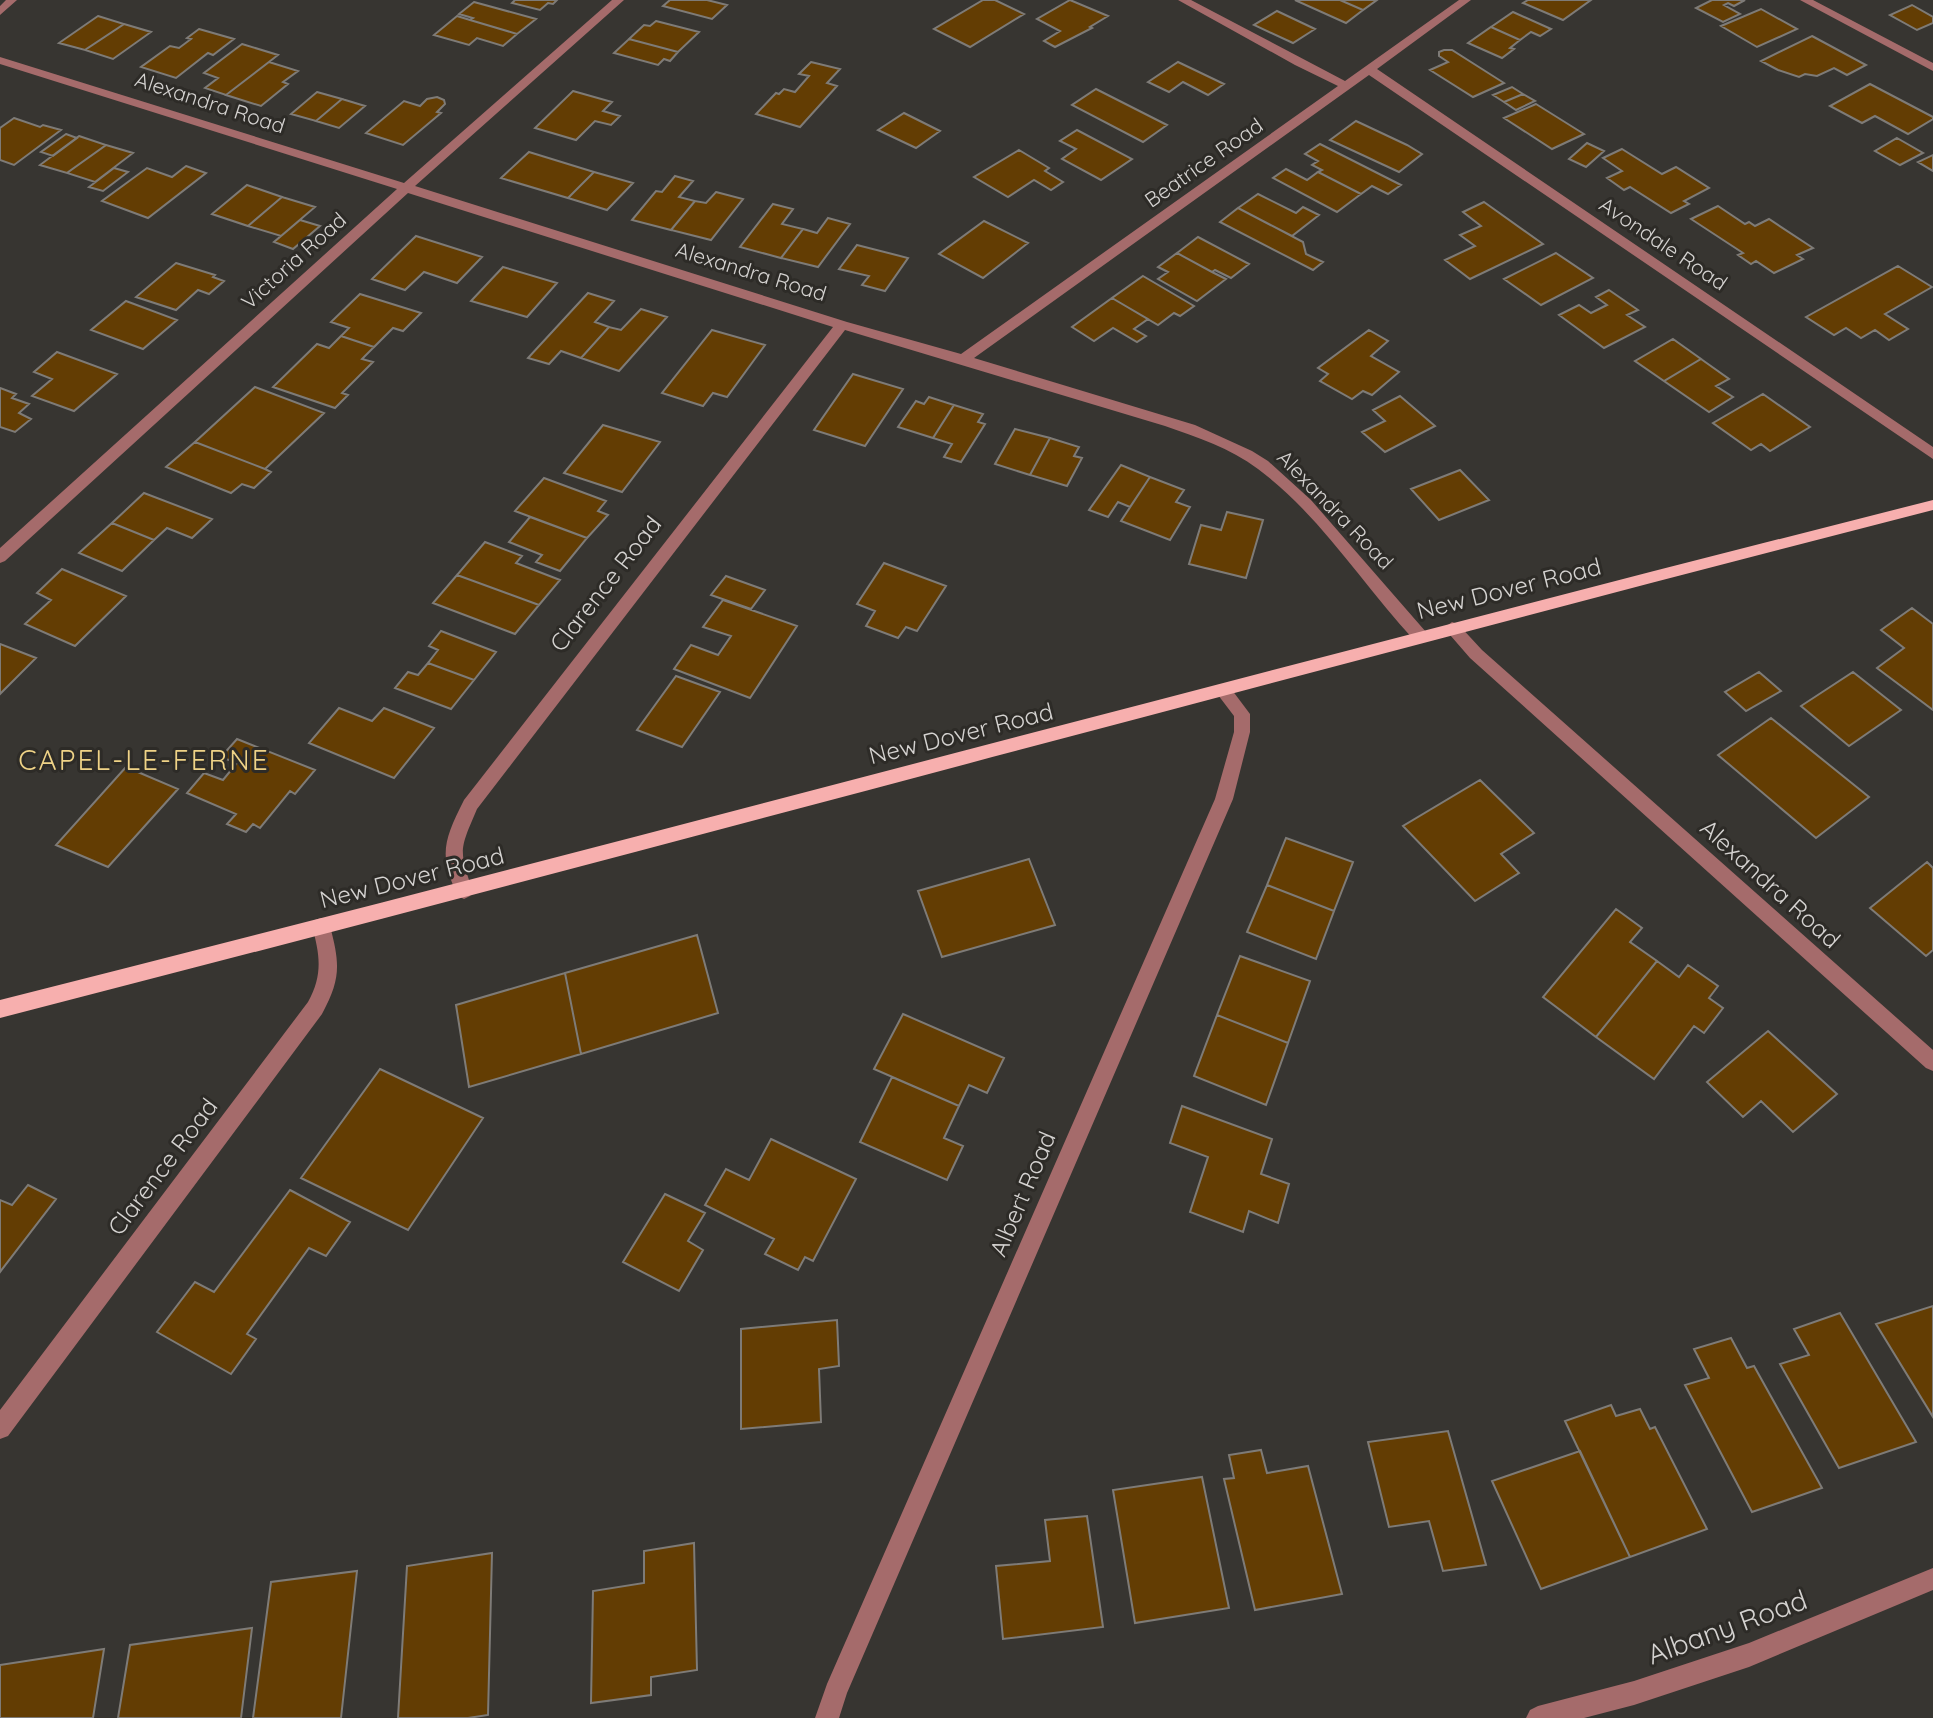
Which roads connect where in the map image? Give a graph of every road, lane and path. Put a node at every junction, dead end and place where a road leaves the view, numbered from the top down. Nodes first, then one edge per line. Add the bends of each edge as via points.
1 (12, 0) edge
2 (619, 0) edge
3 (1183, 0) edge
4 (1466, 0) edge
5 (1805, 0) edge
6 (0, 12) edge
7 (0, 60) edge
8 (1933, 68) edge
9 (1369, 69) junction
10 (1345, 85) junction
11 (406, 188) junction
12 (842, 325) junction
13 (964, 359) junction
14 (1933, 454) edge
15 (1933, 505) edge
16 (0, 556) edge
17 (1452, 628) junction
18 (1420, 636) junction
19 (1223, 691) junction
20 (464, 891) junction
21 (321, 926) junction
22 (0, 1009) edge
23 (1933, 1062) edge
24 (0, 1428) edge
25 (1933, 1579) edge
26 (827, 1718) edge
27 (1538, 1718) edge

1 - 6 street
2 - 11 street, Victoria Road
3 - 10 street
4 - 9 street, Beatrice Road
5 - 8 street
7 - 11 street, Alexandra Road
9 - 10 street, Beatrice Road
9 - 14 street, Avondale Road
10 - 13 street, Beatrice Road
11 - 12 street, Alexandra Road
11 - 16 street, Victoria Road
12 - 13 street, Alexandra Road
12 - 20 street, Clarence Road via 470,805 453,857
13 - 18 street, Alexandra Road via 1172,424 1248,455 1338,541
15 - 17 main road, New Dover Road
17 - 18 main road, New Dover Road
17 - 23 street, Alexandra Road
18 - 19 main road, New Dover Road
19 - 20 main road, New Dover Road
19 - 26 street, Albert Road via 1242,715 1242,732 1224,799
20 - 21 main road, New Dover Road
21 - 22 main road, New Dover Road
21 - 24 street, Clarence Road via 331,970 315,1008
25 - 27 street, Albany Road via 1749,1655 1634,1693

